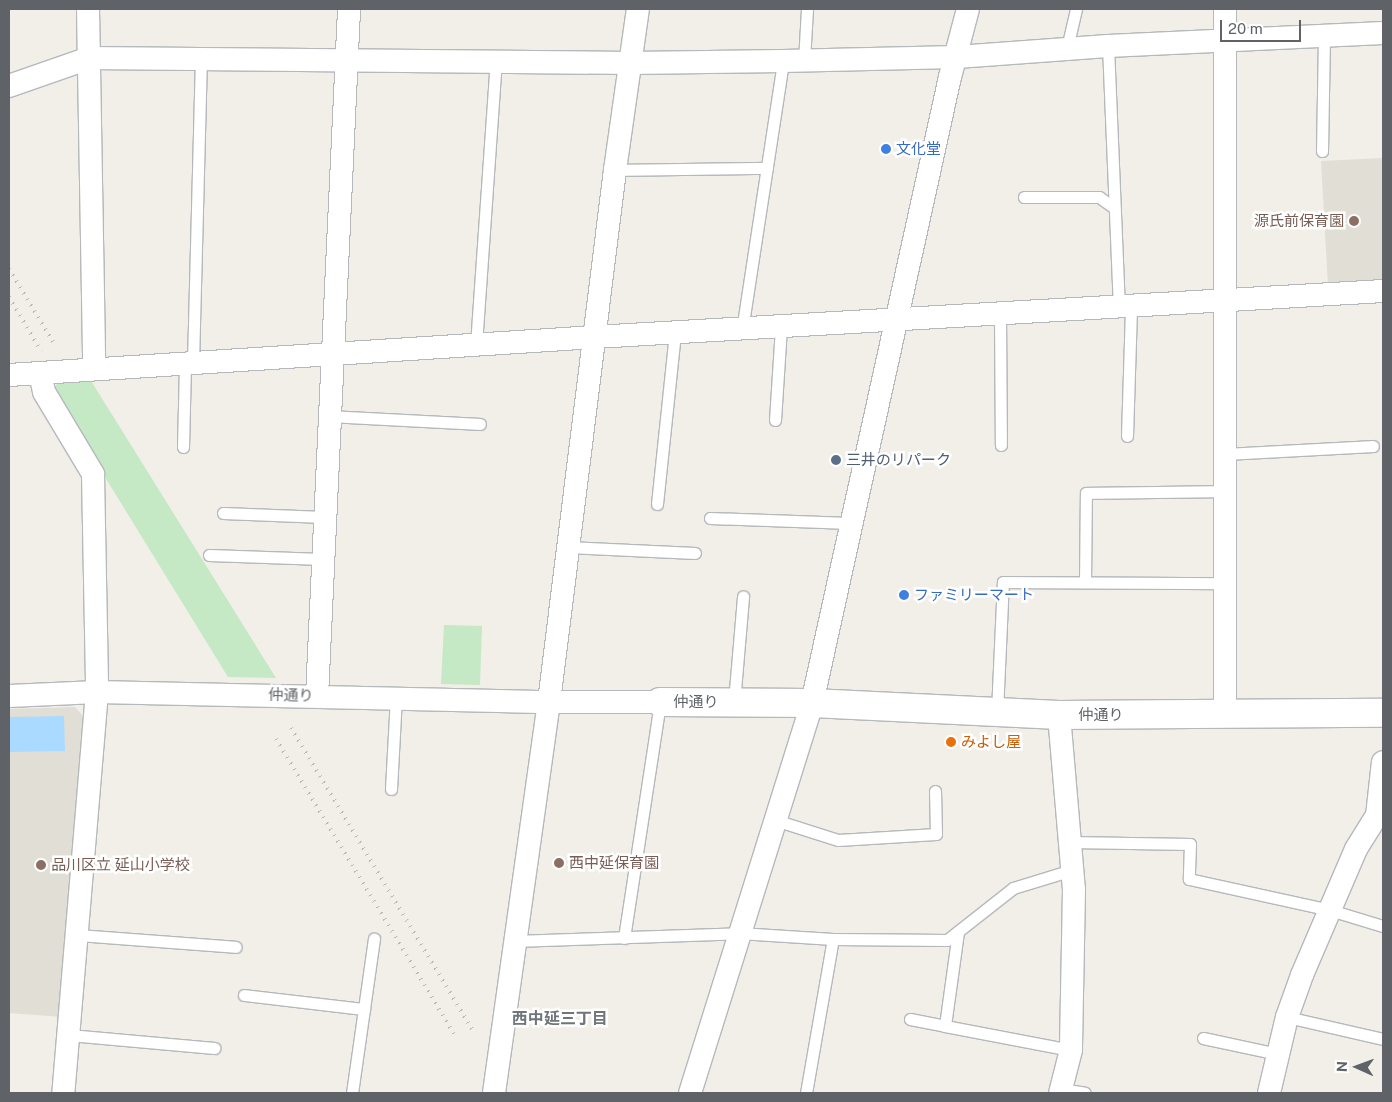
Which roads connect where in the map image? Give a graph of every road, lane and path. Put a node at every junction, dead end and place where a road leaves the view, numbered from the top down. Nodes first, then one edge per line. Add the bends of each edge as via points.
1 (88, 9) edge
2 (349, 9) edge
3 (638, 9) edge
4 (807, 9) edge
5 (968, 9) edge
6 (1076, 9) edge
7 (1225, 9) edge
8 (1383, 33) edge
9 (1324, 35) junction
10 (1225, 40) junction
11 (1108, 46) junction
12 (1067, 48) junction
13 (957, 57) junction
14 (89, 58) junction
15 (347, 59) junction
16 (201, 60) junction
17 (496, 61) junction
18 (793, 61) junction
19 (631, 63) junction
20 (9, 86) edge
21 (1322, 151) dead end
22 (767, 168) junction
23 (615, 170) junction
24 (1024, 197) dead end
25 (1114, 208) junction
26 (1383, 291) edge
27 (1226, 301) junction
28 (1125, 308) junction
29 (1000, 315) junction
30 (897, 321) junction
31 (781, 328) junction
32 (742, 330) junction
33 (675, 333) junction
34 (595, 337) junction
35 (476, 345) junction
36 (332, 354) junction
37 (189, 363) junction
38 (94, 368) junction
39 (40, 373) junction
40 (9, 375) edge
41 (329, 416) junction
42 (775, 420) dead end
43 (480, 424) dead end
44 (1127, 436) dead end
45 (1001, 445) dead end
46 (1373, 446) dead end
47 (183, 447) dead end
48 (1226, 454) junction
49 (1226, 491) junction
50 (657, 504) dead end
51 (223, 513) dead end
52 (324, 517) junction
53 (710, 518) dead end
54 (850, 523) junction
55 (567, 547) junction
56 (694, 553) dead end
57 (209, 555) dead end
58 (323, 559) junction
59 (1085, 582) junction
60 (1226, 583) junction
61 (743, 596) dead end
62 (97, 692) junction
63 (9, 696) edge
64 (317, 696) junction
65 (396, 698) junction
66 (549, 702) junction
67 (660, 702) junction
68 (734, 702) junction
69 (812, 703) junction
70 (997, 712) junction
71 (1383, 713) edge
72 (1058, 715) junction
73 (1225, 715) junction
74 (1383, 762) edge
75 (391, 789) dead end
76 (935, 791) dead end
77 (775, 820) junction
78 (1070, 842) junction
79 (1072, 870) junction
80 (1330, 910) junction
81 (1383, 926) edge
82 (958, 932) junction
83 (739, 934) junction
84 (77, 935) junction
85 (624, 938) junction
86 (833, 939) junction
87 (374, 940) dead end
88 (514, 941) junction
89 (236, 947) dead end
90 (244, 994) dead end
91 (364, 1009) junction
92 (1287, 1017) junction
93 (910, 1019) dead end
94 (945, 1026) junction
95 (68, 1035) junction
96 (1203, 1038) dead end
97 (1383, 1039) edge
98 (214, 1048) dead end
99 (1071, 1050) junction
100 (1278, 1054) junction
101 (1060, 1091) edge
102 (63, 1093) edge
103 (352, 1093) edge
104 (494, 1093) edge
105 (690, 1093) edge
106 (806, 1093) edge
107 (1085, 1093) edge
108 (1269, 1093) edge

1 - 14 street
2 - 15 street
3 - 19 street
4 - 18 lane
5 - 13 street
6 - 12 lane
7 - 10 street
8 - 9 street
9 - 10 street
9 - 21 lane
10 - 11 street
10 - 27 street
11 - 12 street
11 - 25 lane
12 - 13 street
13 - 18 street
13 - 30 street
14 - 16 street
14 - 20 street
14 - 38 street
15 - 16 street
15 - 17 street
15 - 36 street
16 - 37 lane
17 - 19 street
17 - 35 lane
18 - 19 street
18 - 22 lane
19 - 23 street
22 - 23 lane
22 - 32 lane
23 - 34 street
24 - 25 lane via 1099,197
25 - 28 lane
26 - 27 street
27 - 28 street
27 - 48 street
28 - 29 street
28 - 44 lane
29 - 30 street
29 - 45 lane
30 - 31 street
30 - 54 street
31 - 32 street
31 - 42 lane
32 - 33 street
33 - 34 street
33 - 50 lane
34 - 35 street
34 - 55 street
35 - 36 street
36 - 37 street
36 - 41 street
37 - 38 street
37 - 47 lane
38 - 39 street
39 - 40 street
39 - 62 street via 44,392 94,474
41 - 43 lane
41 - 52 street
46 - 48 lane
48 - 49 street
49 - 59 lane via 1086,493
49 - 60 street
51 - 52 lane
52 - 58 street
53 - 54 lane
54 - 69 street
55 - 56 lane
55 - 66 street
57 - 58 lane
58 - 64 street
59 - 60 lane
59 - 70 lane via 1003,582
60 - 73 street
61 - 68 lane
62 - 63 street, 仲通り
62 - 64 street, 仲通り
62 - 84 street
64 - 65 street, 仲通り
65 - 66 street, 仲通り
65 - 75 lane
66 - 67 street, 仲通り
66 - 88 street
67 - 68 street, 仲通り
67 - 85 lane
68 - 69 street, 仲通り
69 - 70 street, 仲通り
69 - 77 street
70 - 72 street, 仲通り
71 - 73 street, 仲通り
72 - 73 street, 仲通り
72 - 78 street
74 - 80 street via 1377,816 1356,849
76 - 77 lane via 936,834 838,840
77 - 83 street
78 - 79 street
78 - 80 lane via 1190,844 1189,879
79 - 82 lane via 1013,888
79 - 99 street
80 - 81 lane
80 - 92 street
82 - 86 lane via 947,940
82 - 94 lane
83 - 85 lane
83 - 86 lane
83 - 105 street
84 - 89 lane
84 - 95 street
85 - 88 lane
86 - 106 lane
87 - 91 lane
88 - 104 street
90 - 91 lane
91 - 103 lane
92 - 97 lane
92 - 100 street
93 - 94 lane
94 - 99 lane
95 - 98 lane
95 - 102 street
96 - 100 lane
99 - 101 street
100 - 108 street
101 - 107 lane

